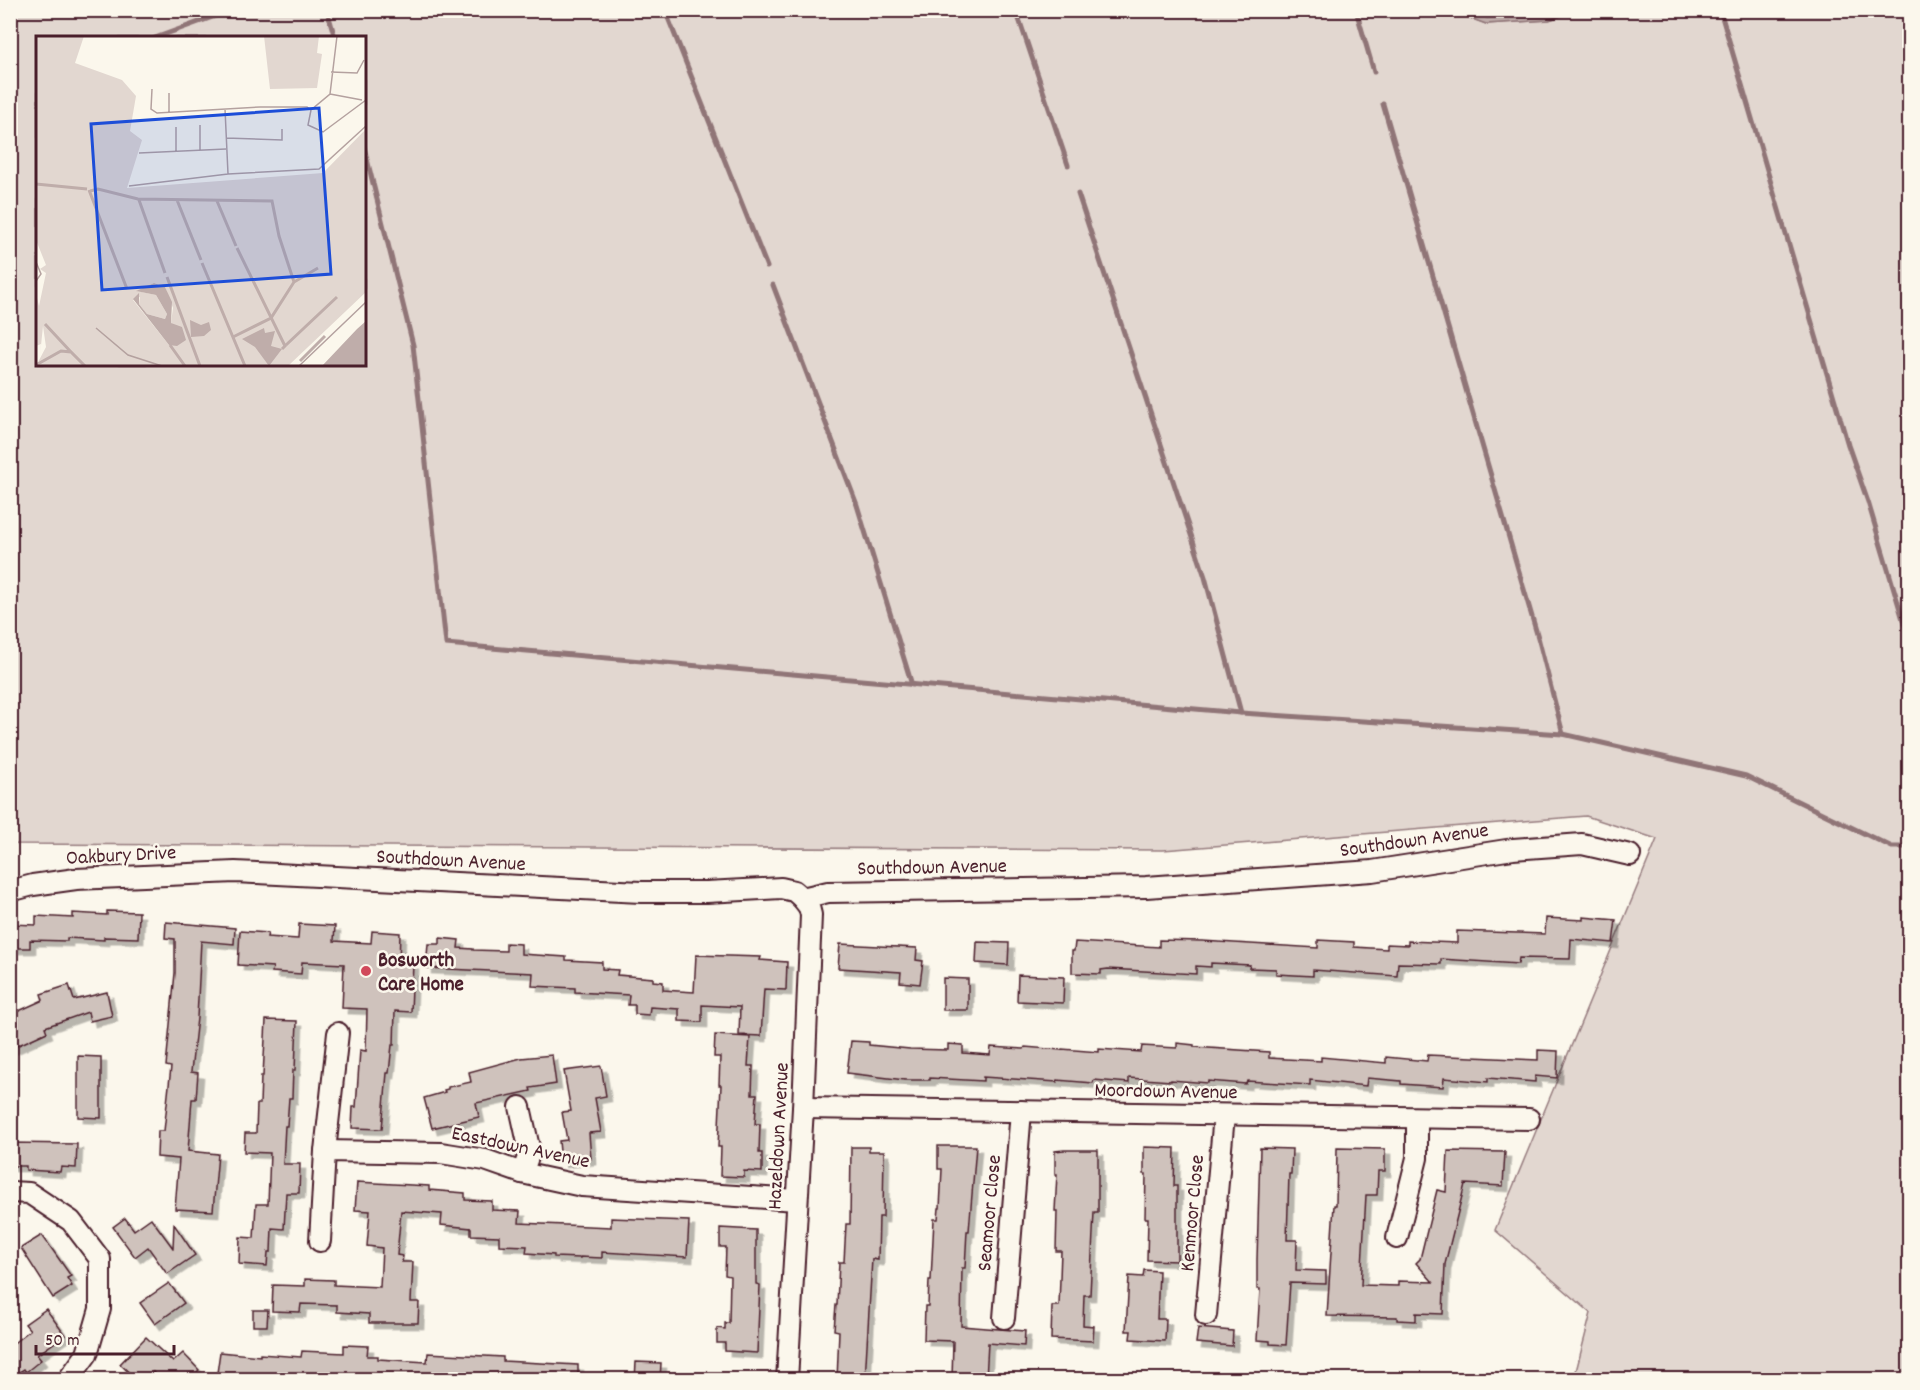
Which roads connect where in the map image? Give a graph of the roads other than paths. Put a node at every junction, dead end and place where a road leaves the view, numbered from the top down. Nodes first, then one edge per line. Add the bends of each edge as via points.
1 (1630, 855) dead end
2 (235, 872) joint
3 (10, 891) edge
4 (802, 898) junction
5 (338, 1034) dead end
6 (520, 1107) dead end
7 (802, 1108) junction
8 (1021, 1111) junction
9 (1224, 1114) junction
10 (1418, 1118) junction
11 (1529, 1119) dead end
12 (325, 1151) junction
13 (522, 1173) junction
14 (10, 1192) edge
15 (797, 1200) junction
16 (1397, 1238) dead end
17 (320, 1241) dead end
18 (1206, 1315) dead end
19 (1004, 1318) dead end
20 (70, 1379) edge
21 (787, 1380) edge

1 - 4 street, Southdown Avenue via 1582,844 1513,849 1372,872 1146,887 837,891
2 - 3 street, Oakbury Drive via 76,879
2 - 4 street, Southdown Avenue via 641,892 781,888
4 - 7 street, Hazeldown Avenue via 811,915
5 - 12 street
6 - 13 street via 530,1152
7 - 8 street, Moordown Avenue
7 - 15 street, Hazeldown Avenue
8 - 9 street, Moordown Avenue
8 - 19 street, Seamoor Close
9 - 10 street, Moordown Avenue
9 - 18 street, Kenmoor Close
10 - 11 street, Moordown Avenue
10 - 16 street via 1417,1158
12 - 13 street, Eastdown Avenue via 441,1153 485,1160
12 - 17 street
13 - 15 street, Eastdown Avenue via 582,1186
14 - 20 street via 28,1193 71,1221 100,1259 100,1309 87,1354
15 - 21 street, Hazeldown Avenue

